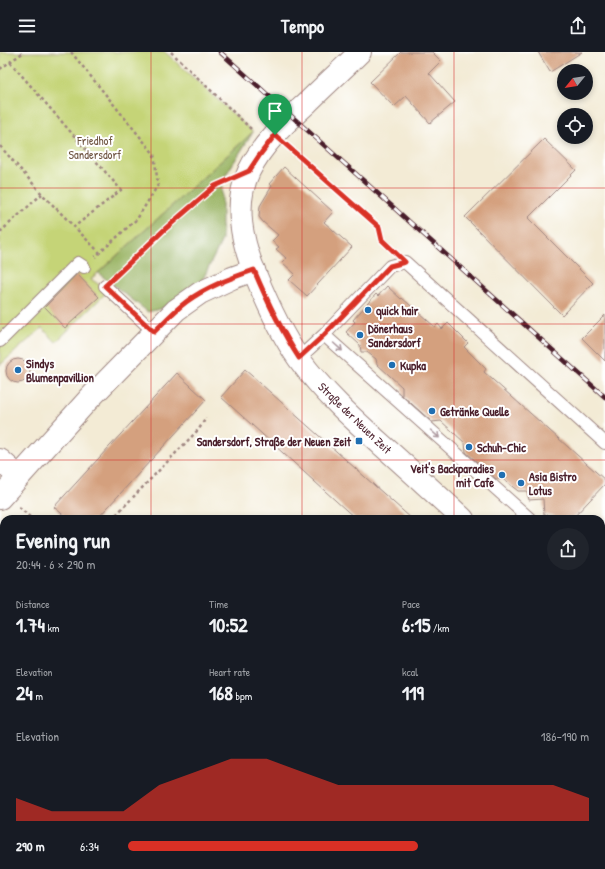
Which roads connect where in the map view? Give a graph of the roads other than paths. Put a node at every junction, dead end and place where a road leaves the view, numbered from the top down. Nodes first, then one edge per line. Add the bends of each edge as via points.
1 (360, 52) edge
2 (84, 267) road end
3 (254, 270) junction
4 (105, 286) road end
5 (154, 332) junction
6 (324, 335) junction
7 (0, 341) edge
8 (299, 358) junction
9 (605, 444) edge
10 (0, 460) edge
11 (19, 477) junction
12 (0, 498) edge
13 (460, 515) edge
14 (526, 515) edge

1 - 3 street, Straße der Neuen Zeit via 292,116 271,139 249,171 241,202 240,221
2 - 7 lane via 78,263
3 - 5 street via 200,293 176,310
3 - 8 street, Straße der Neuen Zeit via 268,304
4 - 5 lane
5 - 11 street
6 - 8 lane
6 - 9 lane via 390,266 405,262
6 -> 14 lane
8 - 13 street, Straße der Neuen Zeit via 331,398
10 - 11 street
11 - 12 street

